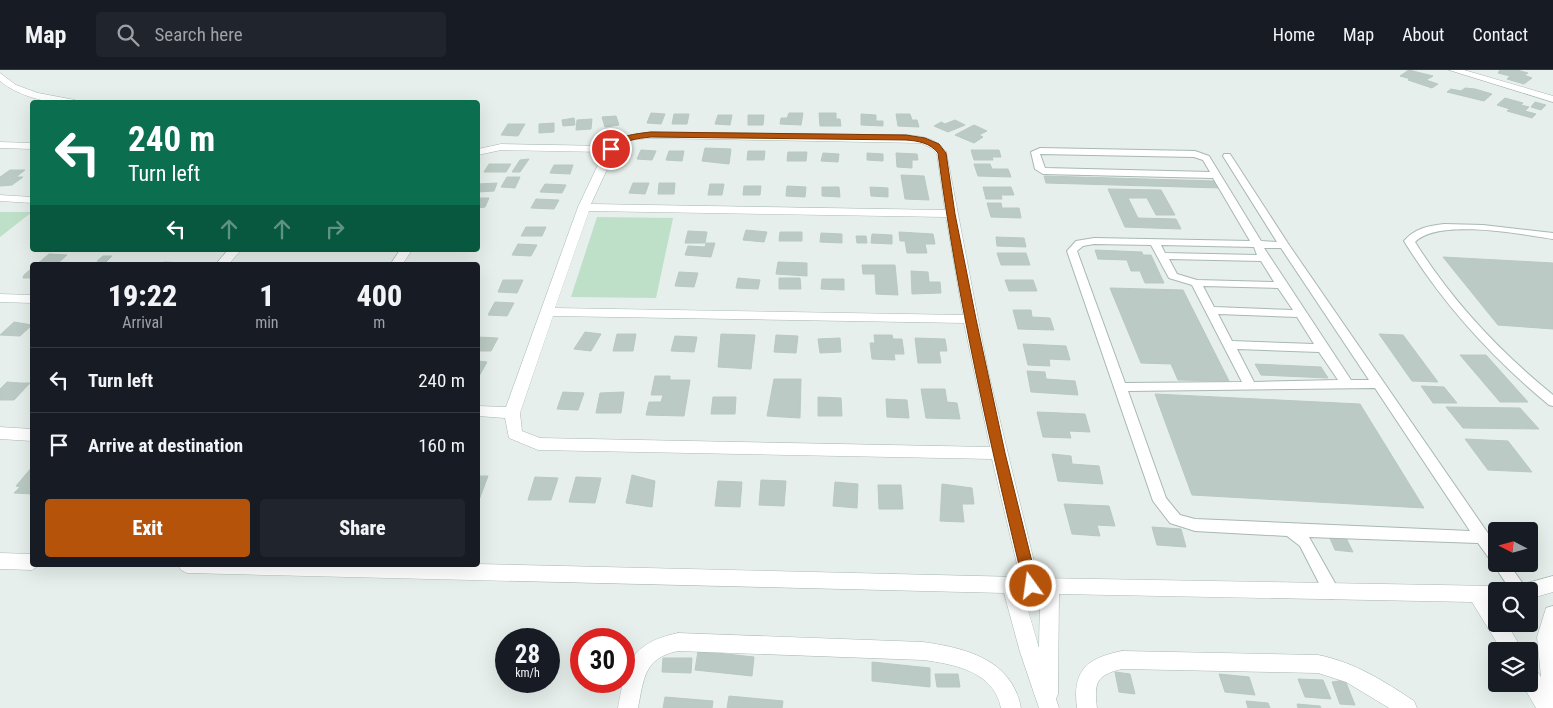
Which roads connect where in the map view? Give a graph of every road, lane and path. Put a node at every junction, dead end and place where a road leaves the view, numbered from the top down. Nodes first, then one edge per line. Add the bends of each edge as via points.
1 (1454, 70) edge
2 (0, 76) edge
3 (1553, 99) edge
4 (62, 100) edge
5 (0, 145) edge
6 (30, 146) edge
7 (611, 149) junction
8 (480, 152) edge
9 (1226, 156) dead end
10 (1216, 175) junction
11 (0, 198) edge
12 (30, 200) edge
13 (584, 207) junction
14 (950, 214) junction
15 (1553, 236) edge
16 (1154, 242) junction
17 (1257, 244) junction
18 (1284, 245) junction
19 (233, 252) edge
20 (1162, 256) junction
21 (1264, 258) junction
22 (224, 262) edge
23 (1196, 283) junction
24 (1282, 286) junction
25 (0, 298) edge
26 (30, 299) edge
27 (1209, 310) junction
28 (546, 312) junction
29 (1300, 314) junction
30 (970, 319) junction
31 (1228, 346) junction
32 (1323, 348) junction
33 (1346, 383) junction
34 (1379, 384) junction
35 (1250, 386) junction
36 (1120, 387) junction
37 (1553, 402) edge
38 (480, 411) edge
39 (512, 413) junction
40 (0, 434) edge
41 (30, 435) edge
42 (998, 453) junction
43 (1290, 530) junction
44 (1482, 537) junction
45 (1488, 546) edge
46 (0, 561) edge
47 (30, 562) edge
48 (277, 567) edge
49 (1553, 584) edge
50 (1031, 586) junction
51 (1538, 588) edge
52 (1332, 592) junction
53 (1487, 595) edge
54 (1553, 614) edge
55 (1509, 642) edge
56 (1538, 692) edge
57 (1553, 702) edge
58 (1048, 706) edge
59 (628, 708) edge
60 (1011, 708) edge
61 (1088, 708) edge
62 (1407, 708) edge
63 (1548, 708) edge

1 - 3 street
2 - 4 street via 13,87
5 - 6 street
7 - 8 street via 501,148
7 - 13 street
7 - 14 street via 618,142 632,137 651,135 922,140 936,145 942,153
9 - 18 lane
10 - 10 lane via 1206,158 1195,154 1035,152 1043,171
10 - 17 lane
11 - 12 street
13 - 14 street
13 - 28 street
14 - 30 street
15 - 37 lane via 1497,228 1448,227 1419,232 1409,241 1458,312 1521,376
16 - 17 lane
16 - 20 lane
16 - 36 lane via 1094,241 1080,243 1072,251
17 - 18 lane
17 - 21 lane
18 - 34 lane
19 - 22 street
20 - 21 lane
20 - 23 lane via 1173,276
21 - 24 lane
23 - 24 lane
23 - 27 lane
24 - 29 lane
25 - 26 street
27 - 29 lane
27 - 31 lane
28 - 30 street
28 - 39 street
29 - 32 lane
30 - 42 street
31 - 32 lane
31 - 35 lane
32 - 33 lane
33 - 34 lane
33 - 35 lane
34 - 44 lane
35 - 36 lane
36 - 43 lane via 1160,501 1176,519 1195,524
38 - 39 street
39 - 42 street via 515,434 538,444
40 - 41 street
42 - 50 street
43 - 44 lane
43 - 52 lane via 1305,542
44 - 45 lane
46 - 47 street
48 - 50 street
49 - 51 street
50 - 52 street
50 - 58 street
50 - 58 street via 1030,652
52 - 53 street
53 - 55 street
54 - 57 street via 1547,637
56 - 63 street
59 - 60 street via 640,662 648,652 664,644 678,642 923,651 961,657 981,664 998,680
61 - 62 street via 1085,682 1092,671 1105,663 1122,660 1332,666 1354,675

